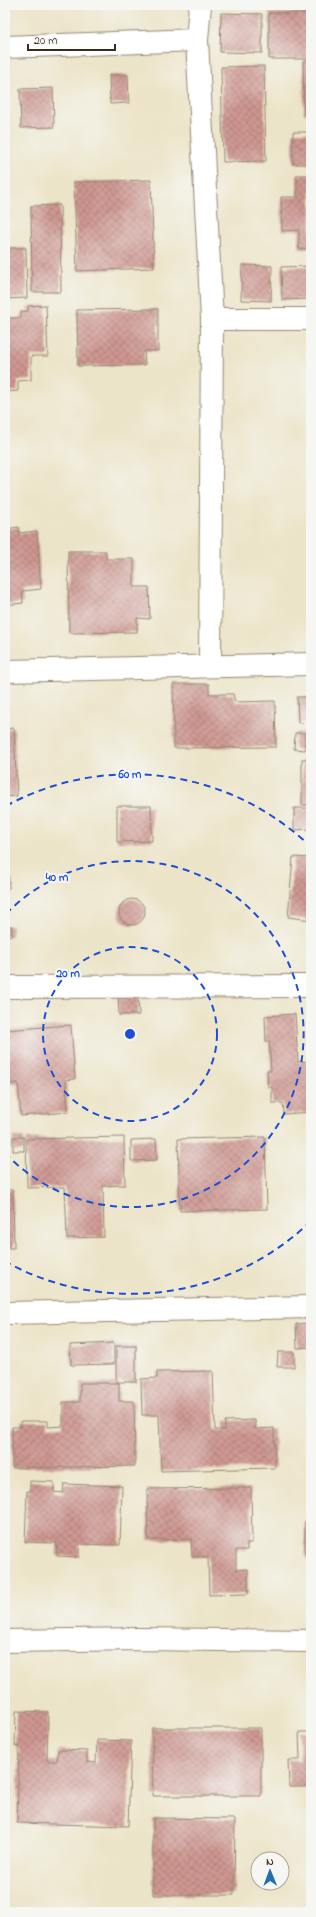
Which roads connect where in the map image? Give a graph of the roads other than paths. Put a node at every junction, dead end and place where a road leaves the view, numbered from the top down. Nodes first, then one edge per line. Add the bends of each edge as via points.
1 (200, 5) edge
2 (197, 40) junction
3 (5, 47) edge
4 (212, 319) junction
5 (311, 319) edge
6 (311, 664) edge
7 (210, 665) junction
8 (5, 671) edge
9 (311, 986) edge
10 (5, 987) edge
11 (311, 1307) edge
12 (5, 1313) edge
13 (5, 1641) edge
14 (311, 1641) edge

1 - 2 street
2 - 3 street
2 - 4 street
4 - 5 street
4 - 7 street
6 - 7 street
7 - 8 street
9 - 10 street
11 - 12 street
13 - 14 street

